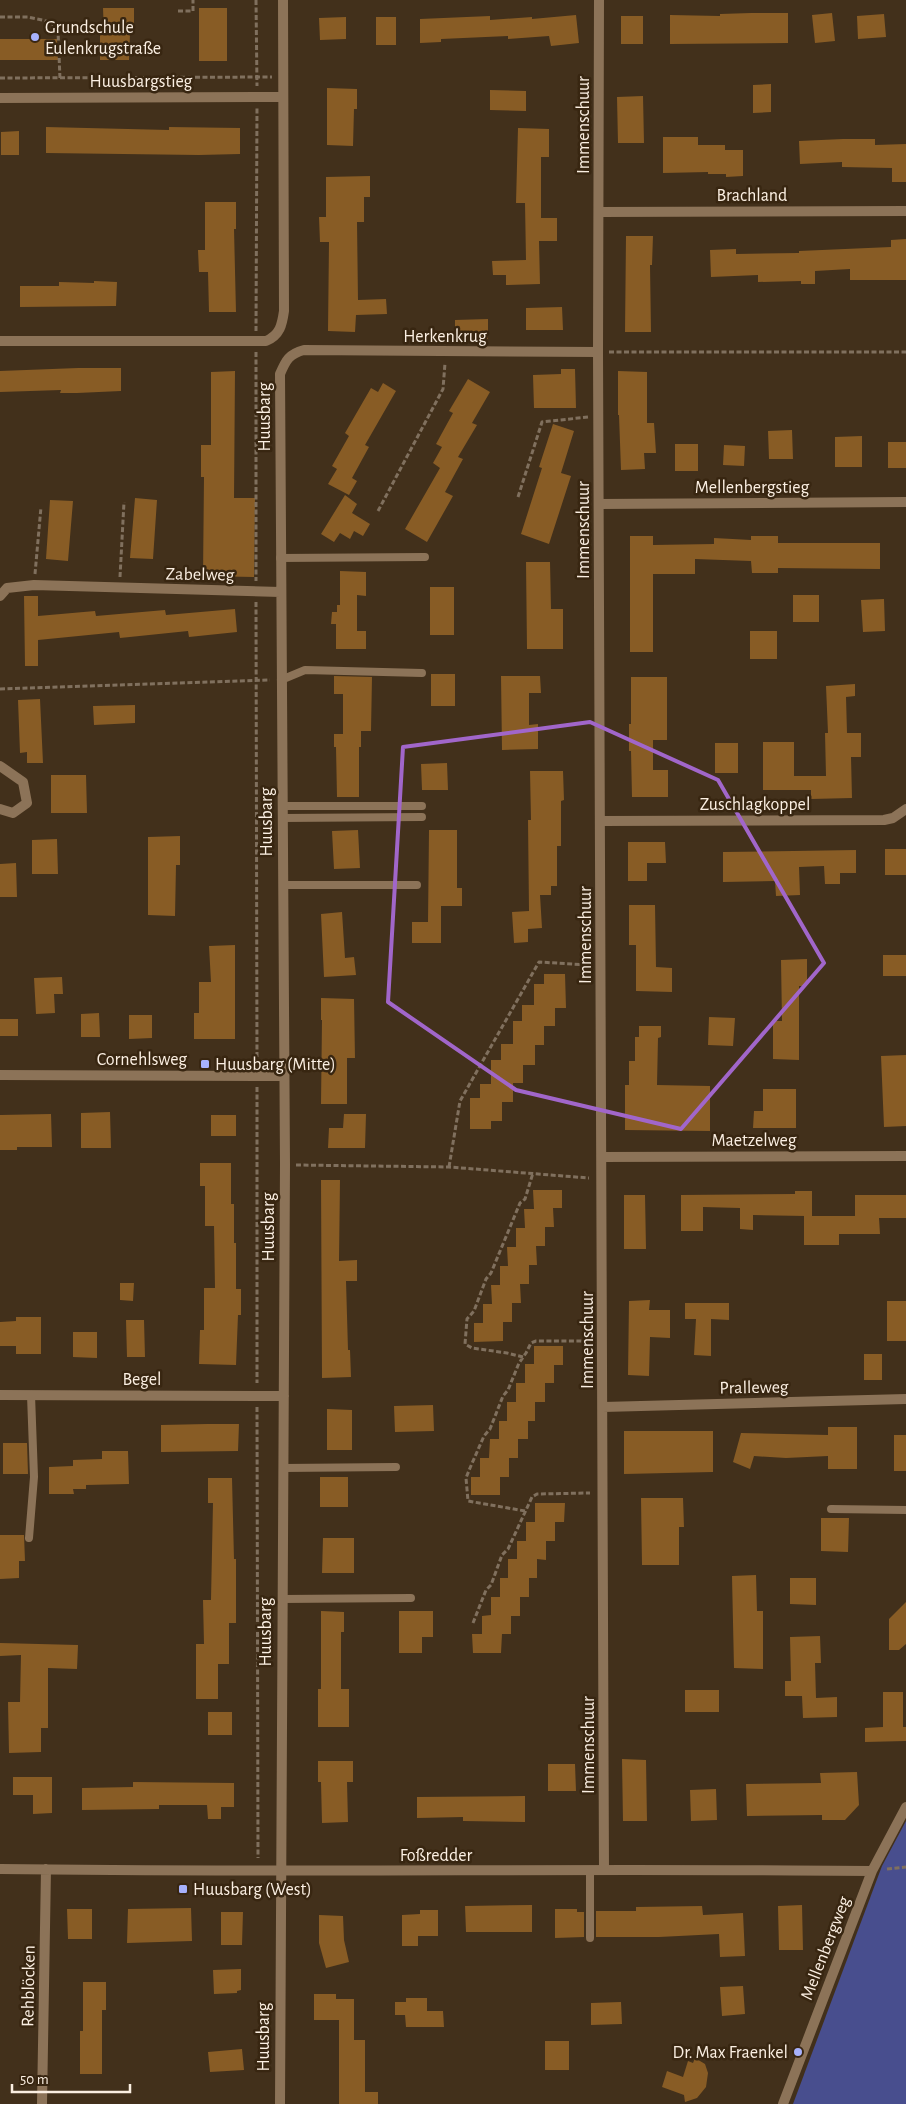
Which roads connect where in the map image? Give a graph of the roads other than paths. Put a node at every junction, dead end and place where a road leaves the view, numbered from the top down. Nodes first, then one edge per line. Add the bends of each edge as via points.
1 (283, 0) edge
2 (599, 0) edge
3 (282, 96) junction
4 (0, 98) edge
5 (906, 211) edge
6 (599, 212) junction
7 (0, 341) edge
8 (598, 352) junction
9 (292, 354) joint
10 (906, 502) edge
11 (599, 504) junction
12 (425, 557) dead end
13 (280, 558) junction
14 (280, 592) junction
15 (0, 596) edge
16 (422, 672) dead end
17 (281, 680) junction
18 (0, 766) edge
19 (282, 806) junction
20 (422, 806) dead end
21 (0, 809) edge
22 (905, 813) edge
23 (422, 817) dead end
24 (282, 818) junction
25 (600, 821) junction
26 (283, 885) junction
27 (417, 885) dead end
28 (0, 1075) edge
29 (284, 1076) junction
30 (906, 1156) edge
31 (602, 1157) junction
32 (0, 1395) edge
33 (31, 1395) junction
34 (284, 1396) junction
35 (906, 1399) edge
36 (603, 1407) junction
37 (396, 1467) dead end
38 (283, 1468) junction
39 (831, 1509) dead end
40 (906, 1510) edge
41 (29, 1538) dead end
42 (411, 1598) dead end
43 (282, 1599) junction
44 (906, 1807) edge
45 (0, 1869) edge
46 (46, 1869) junction
47 (590, 1870) junction
48 (604, 1870) junction
49 (872, 1871) junction
50 (280, 1872) junction
51 (590, 1938) dead end
52 (42, 2104) edge
53 (280, 2104) edge
54 (783, 2104) edge

1 - 3 street
2 - 6 street, Immenschuur
3 - 4 street, Huusbargstieg
3 - 7 street via 284,311 282,327 274,337 266,341
5 - 6 street, Brachland
6 - 8 street, Immenschuur
8 - 9 street, Herkenkrug via 304,350
8 - 11 street, Immenschuur
9 - 13 street, Huusbarg via 280,374
10 - 11 street, Mellenbergstieg
11 - 25 street, Immenschuur
12 - 13 lane
13 - 14 street, Huusbarg
14 - 15 street, Zabelweg via 34,585 8,588
14 - 17 street, Huusbarg
16 - 17 lane via 305,670
17 - 19 street, Huusbarg
18 - 21 street via 23,782 27,803 13,814
19 - 20 lane
19 - 24 street, Huusbarg
22 - 25 street, Zuschlagkoppel via 884,820
23 - 24 lane
24 - 26 street, Huusbarg
25 - 31 street, Immenschuur
26 - 27 lane
26 - 29 street, Huusbarg
28 - 29 street, Cornehlsweg
29 - 34 street, Huusbarg
30 - 31 street, Maetzelweg
31 - 36 street, Immenschuur
32 - 33 street, Begel
33 - 34 street, Begel
33 - 41 lane via 34,1477
34 - 38 street, Huusbarg
35 - 36 street, Pralleweg
36 - 48 street, Immenschuur
37 - 38 lane
38 - 43 street, Huusbarg
39 - 40 lane
42 - 43 lane
43 - 50 street, Huusbarg
44 - 49 street, Mellenbergweg
45 - 46 street, Foßredder
46 - 50 street, Foßredder
46 - 52 street, Rehblöcken
47 - 48 street, Foßredder
47 - 50 street, Foßredder
47 - 51 lane
48 - 49 street, Foßredder
49 - 54 street, Mellenbergweg
50 - 53 street, Huusbarg

